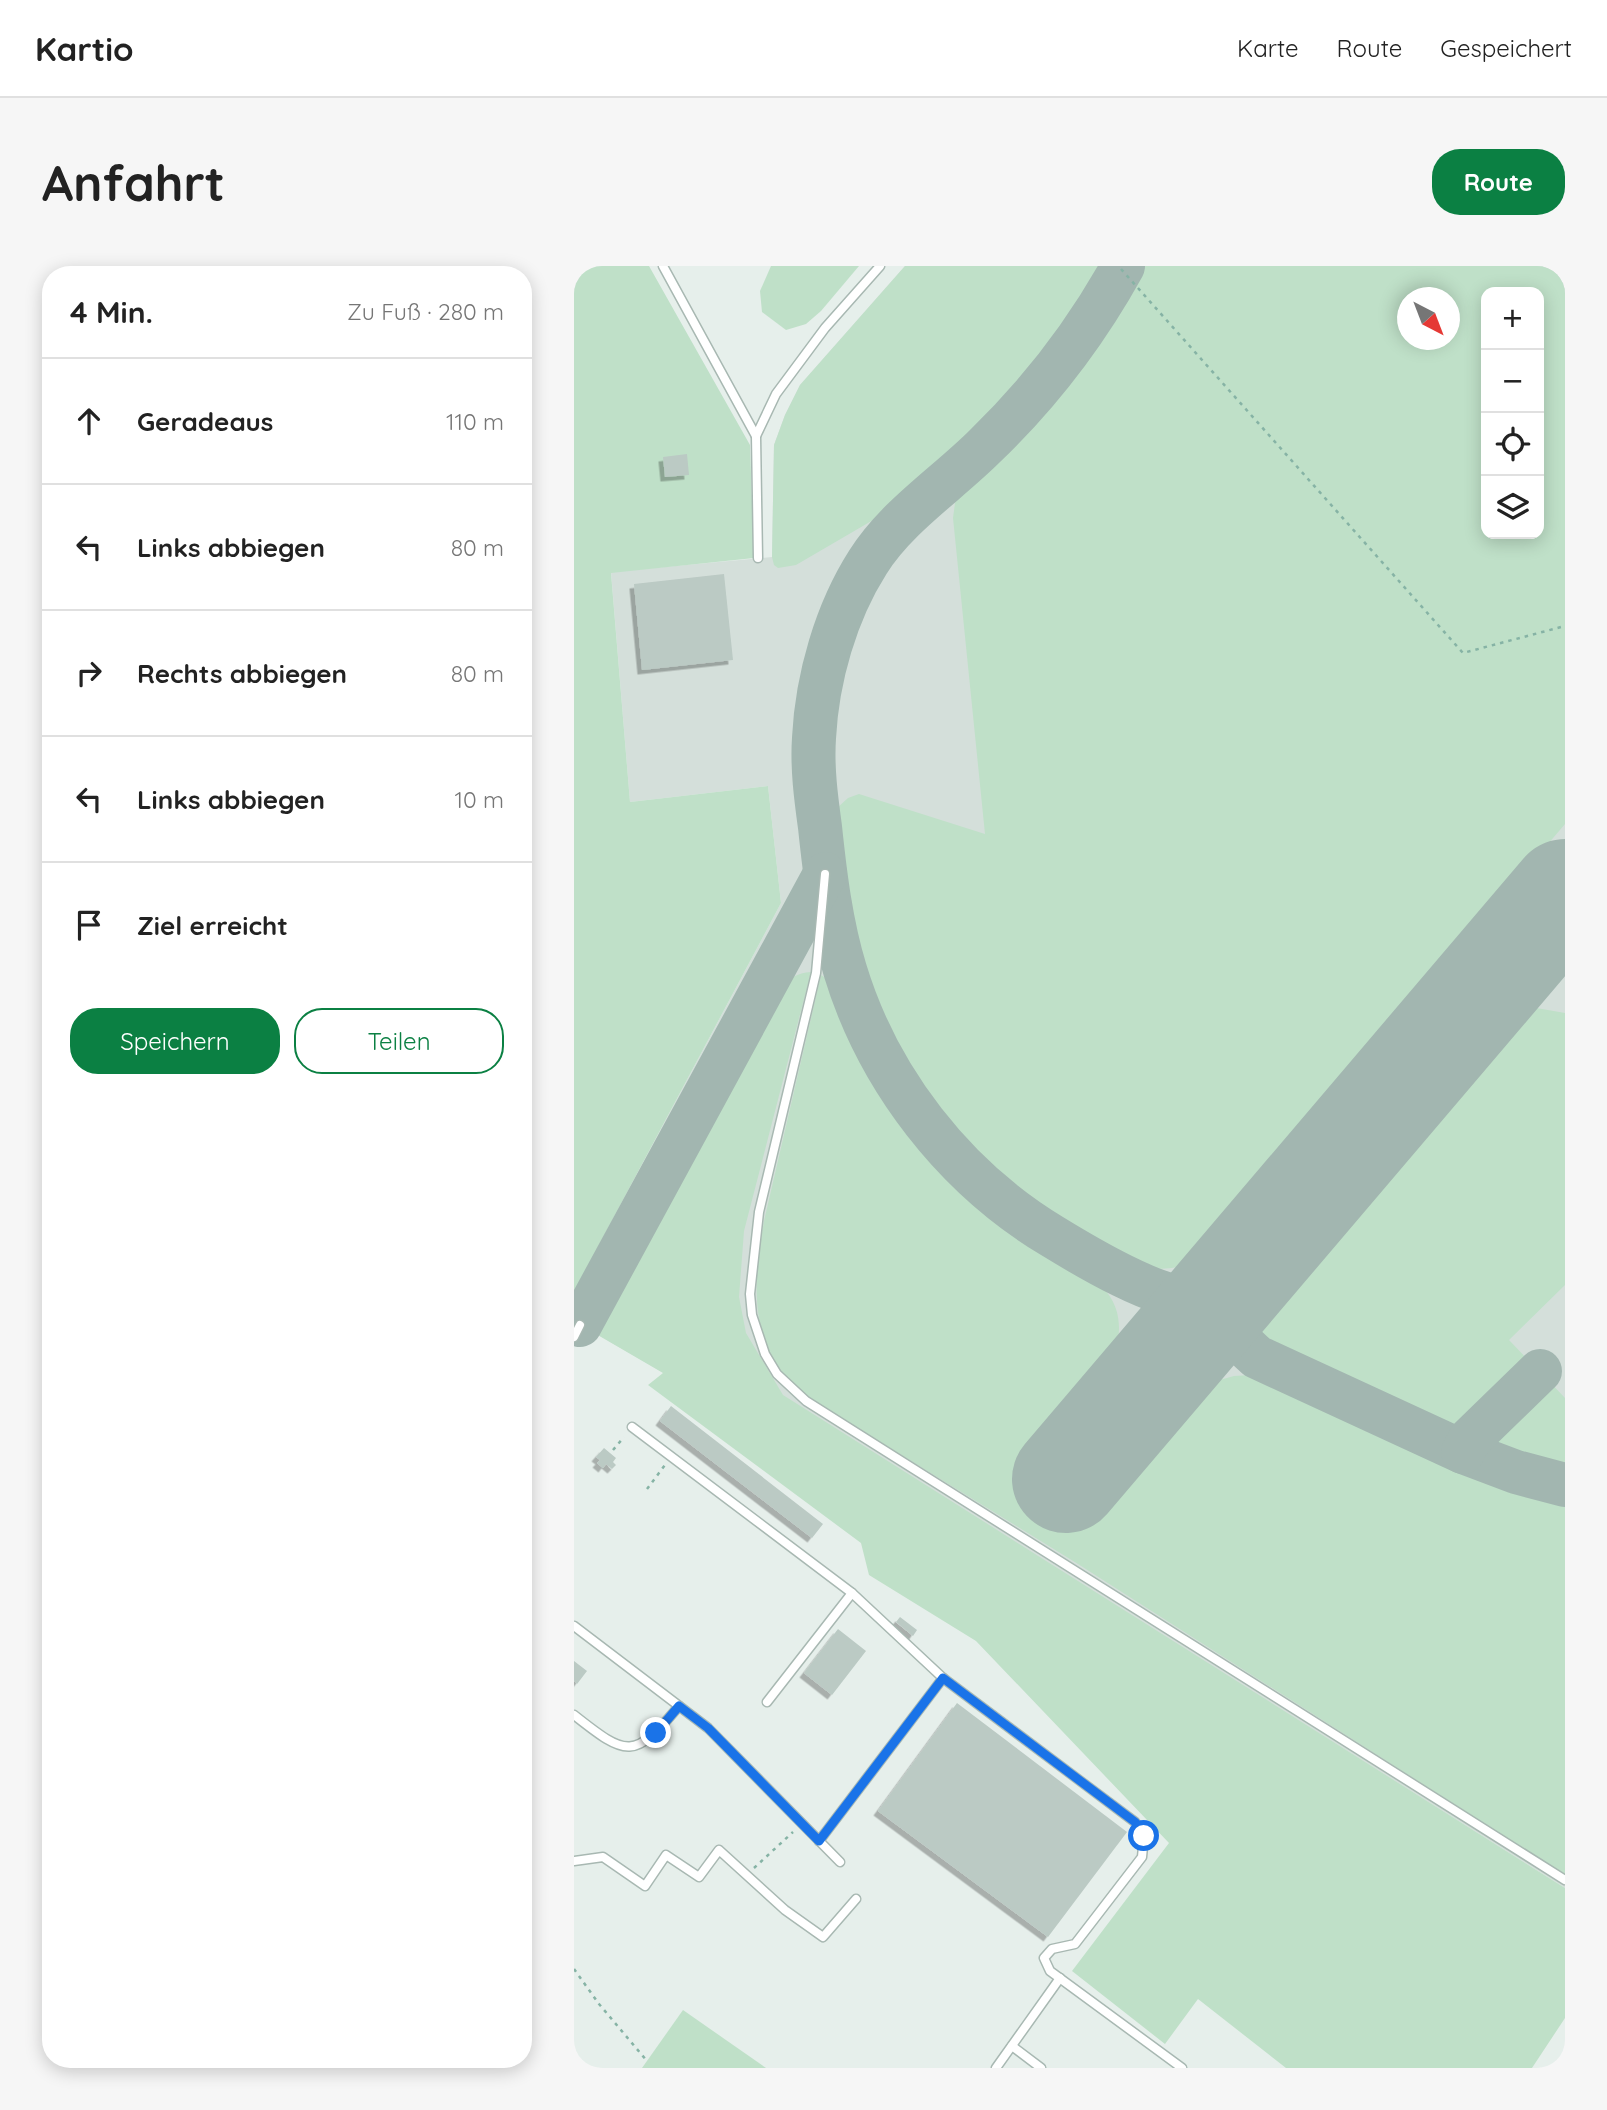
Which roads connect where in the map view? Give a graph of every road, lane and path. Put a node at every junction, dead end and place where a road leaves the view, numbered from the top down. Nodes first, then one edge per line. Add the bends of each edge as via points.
1 (663, 266) edge
2 (880, 266) edge
3 (1121, 269) dead end
4 (756, 436) junction
5 (758, 558) dead end
6 (1565, 626) edge
7 (825, 873) dead end
8 (580, 1325) dead end
9 (574, 1337) edge
10 (632, 1427) joint
11 (613, 1450) dead end
12 (672, 1457) junction
13 (647, 1489) dead end
14 (852, 1593) junction
15 (574, 1626) edge
16 (943, 1678) junction
17 (767, 1702) dead end
18 (679, 1706) junction
19 (574, 1715) edge
20 (802, 1824) junction
21 (819, 1841) junction
22 (574, 1861) edge
23 (840, 1862) dead end
24 (747, 1875) junction
25 (1565, 1880) edge
26 (856, 1899) dead end
27 (574, 1969) edge
28 (1060, 1978) junction
29 (1012, 2046) junction
30 (647, 2061) dead end
31 (996, 2068) edge
32 (1041, 2068) edge
33 (1182, 2068) edge

1 - 4 lane
2 - 4 lane via 825,328 776,394
3 - 6 path via 1463,653
4 - 5 lane
7 - 25 lane via 816,973 759,1212 751,1270 752,1315 777,1374 806,1401
8 - 9 lane
10 - 11 path
10 - 12 lane
12 - 13 path
12 - 14 lane
14 - 16 lane
14 - 17 lane
15 - 18 lane
16 - 21 lane
16 - 28 lane via 1135,1822 1144,1836 1142,1857 1075,1944 1052,1949 1044,1958
18 - 19 lane via 656,1733 637,1746 607,1741
18 - 20 lane via 708,1728
20 - 21 lane
20 - 24 path
21 - 23 lane
22 - 24 lane via 603,1857 645,1886 666,1855 699,1877 719,1850
24 - 26 lane via 823,1937
27 - 30 path
28 - 29 lane
28 - 33 lane
29 - 31 lane
29 - 32 lane

